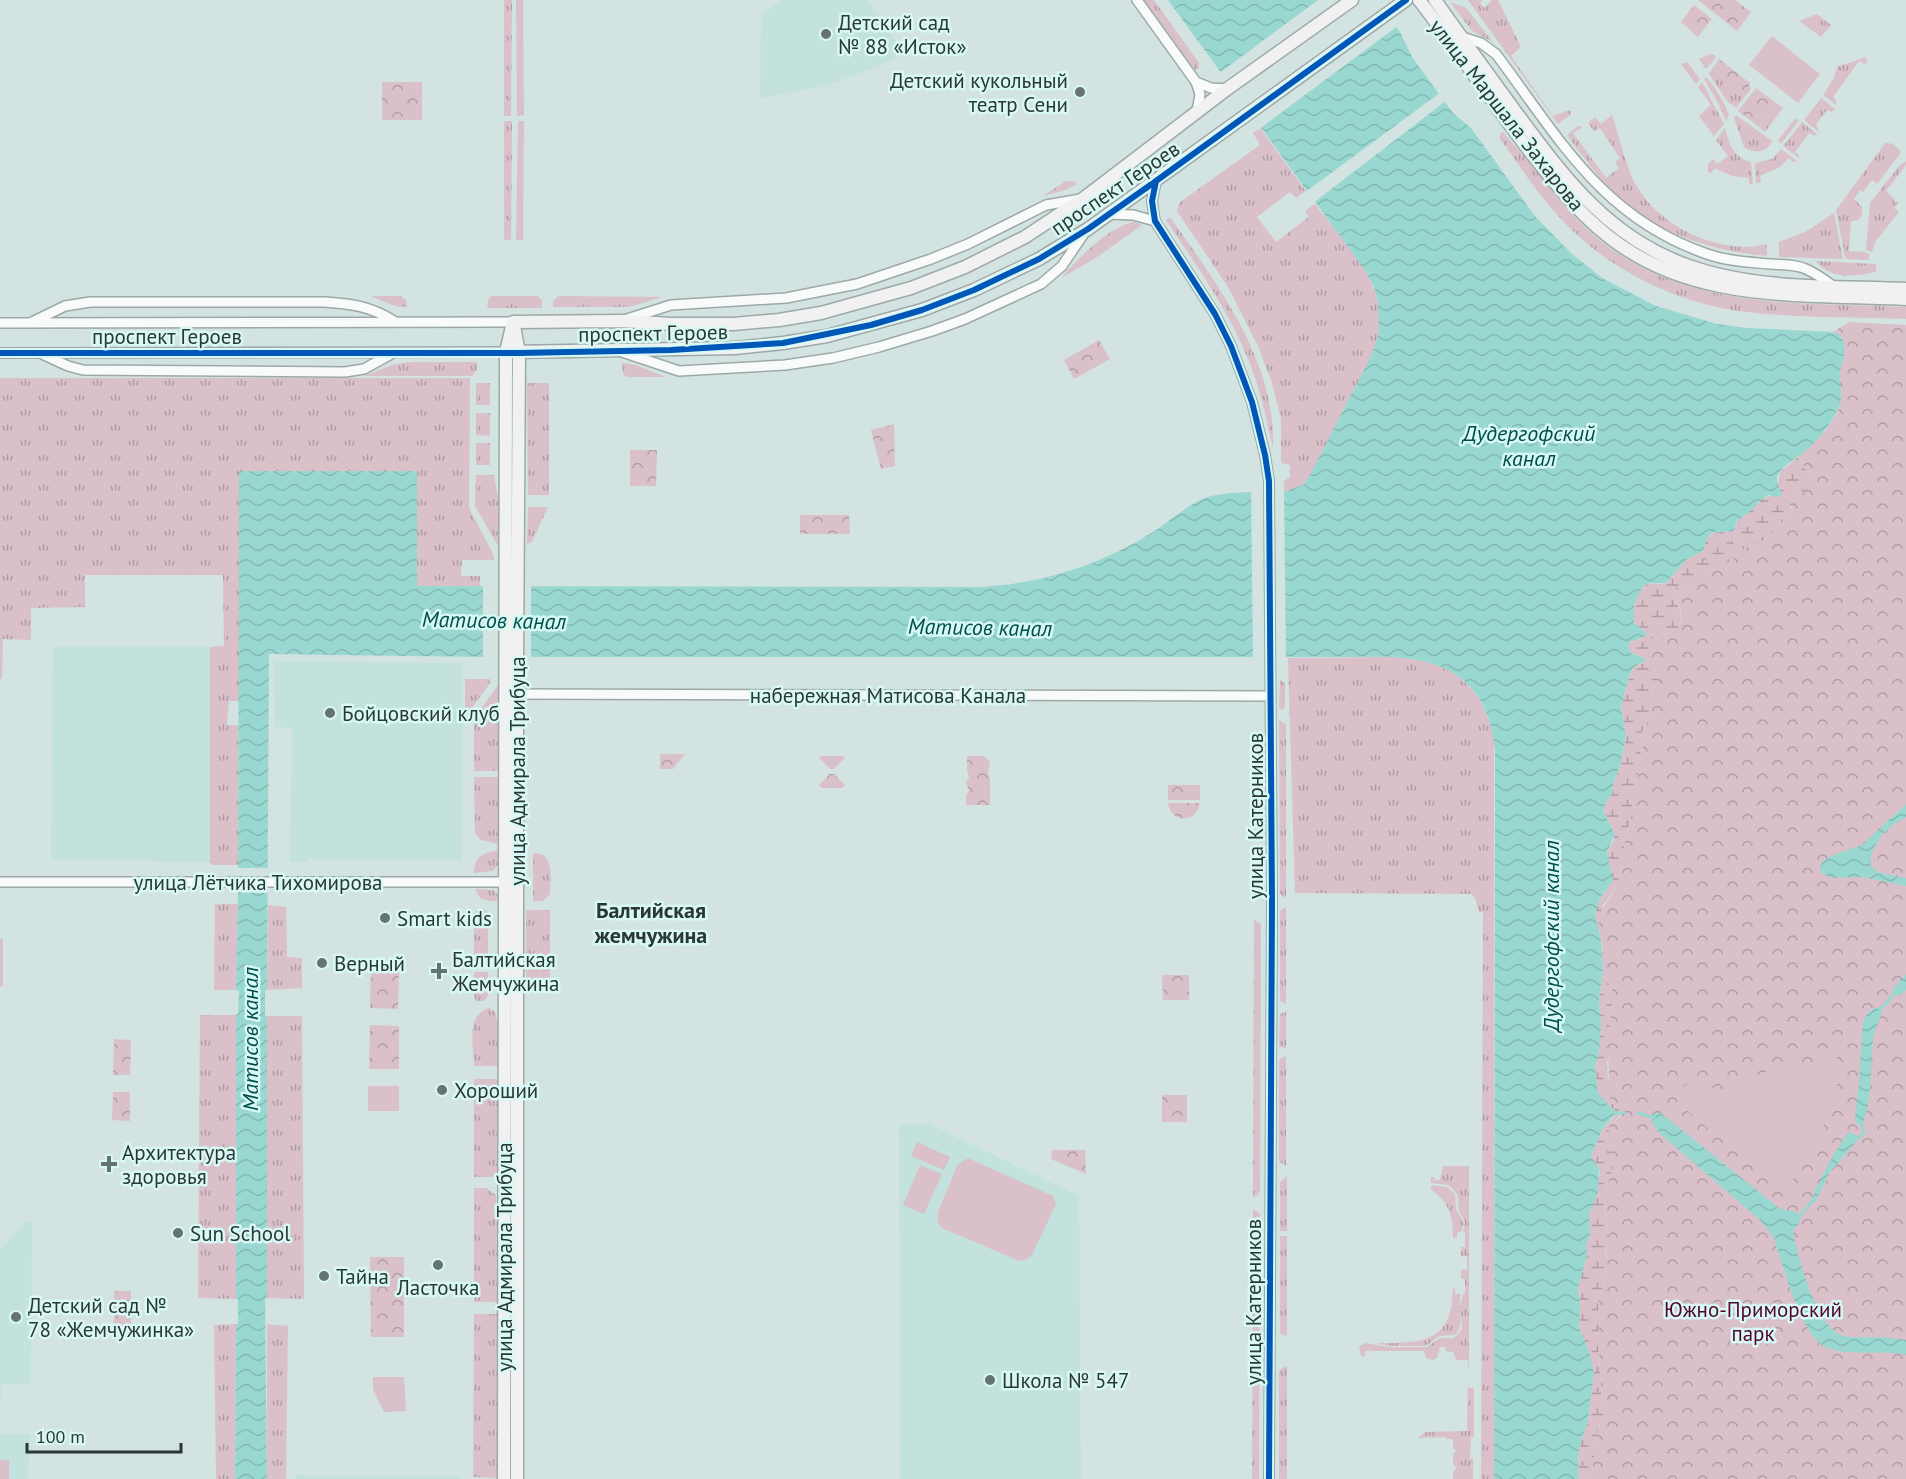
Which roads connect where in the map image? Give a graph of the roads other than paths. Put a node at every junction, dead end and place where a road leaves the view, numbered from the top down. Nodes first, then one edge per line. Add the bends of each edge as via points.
1 (1137, 0) edge
2 (1352, 0) edge
3 (1419, 0) edge
4 (1435, 0) edge
5 (1402, 3) edge
6 (1462, 37) junction
7 (1196, 82) junction
8 (1227, 89) junction
9 (1197, 112) junction
10 (1156, 181) junction
11 (1084, 198) junction
12 (1108, 214) junction
13 (1155, 221) junction
14 (1088, 229) junction
15 (1833, 286) junction
16 (1906, 289) edge
17 (1906, 299) edge
18 (622, 321) junction
19 (396, 322) junction
20 (513, 322) junction
21 (0, 323) edge
22 (29, 323) junction
23 (395, 352) junction
24 (506, 352) junction
25 (519, 352) junction
26 (619, 352) junction
27 (0, 353) edge
28 (40, 353) junction
29 (512, 579) junction
30 (511, 694) junction
31 (1271, 696) junction
32 (0, 882) edge
33 (511, 882) junction
34 (504, 1479) edge
35 (516, 1479) edge
36 (1269, 1479) edge

1 - 7 street
2 - 8 street, проспект Героев
3 - 17 street, улица Маршала Захарова via 1551,178 1588,219 1619,245 1685,278 1721,286 1769,293
4 - 6 street, улица Маршала Захарова
5 - 10 street, проспект Героев
6 - 15 street via 1482,43 1496,54 1585,173 1608,197 1649,228 1710,255 1800,267
6 - 15 street, улица Маршала Захарова via 1561,172 1626,235 1654,252 1723,275
7 - 8 street
7 - 9 street via 1200,94
8 - 9 street, проспект Героев
9 - 11 street, проспект Героев
10 - 12 street, проспект Героев
10 - 13 street via 1152,201
11 - 18 street via 1046,205 968,244 857,284 786,298 671,304
11 - 18 street, проспект Героев via 1025,237 965,267 865,303 779,320 733,324
12 - 13 street
12 - 14 street, проспект Героев
13 - 31 street, улица Катерников via 1209,304 1231,346 1252,402 1265,455 1269,481
14 - 26 street, проспект Героев via 1039,259 974,290 871,325 783,344
14 - 26 street via 1062,266 1041,284 954,323 879,347 785,365 679,371
15 - 16 street, улица Маршала Захарова
18 - 20 street, проспект Героев
19 - 20 street, проспект Героев
19 - 22 street, проспект Героев
19 - 22 street via 378,311 335,302 90,302 65,306
20 - 24 street, улица Адмирала Трибуца
20 - 25 street, улица Адмирала Трибуца
21 - 22 street, проспект Героев
23 - 24 street, проспект Героев
23 - 28 street, проспект Героев
23 - 28 street via 364,369 345,372 83,370
24 - 25 street, проспект Героев
24 - 29 street, улица Адмирала Трибуца
25 - 26 street, проспект Героев
25 - 29 street, улица Адмирала Трибуца
27 - 28 street, проспект Героев
29 - 30 street, улица Адмирала Трибуца
30 - 31 street, набережная Матисова Канала
30 - 33 street, улица Адмирала Трибуца
31 - 36 street, улица Катерников
32 - 33 street, улица Лётчика Тихомирова
33 - 34 street, улица Адмирала Трибуца
33 - 35 street, улица Адмирала Трибуца

